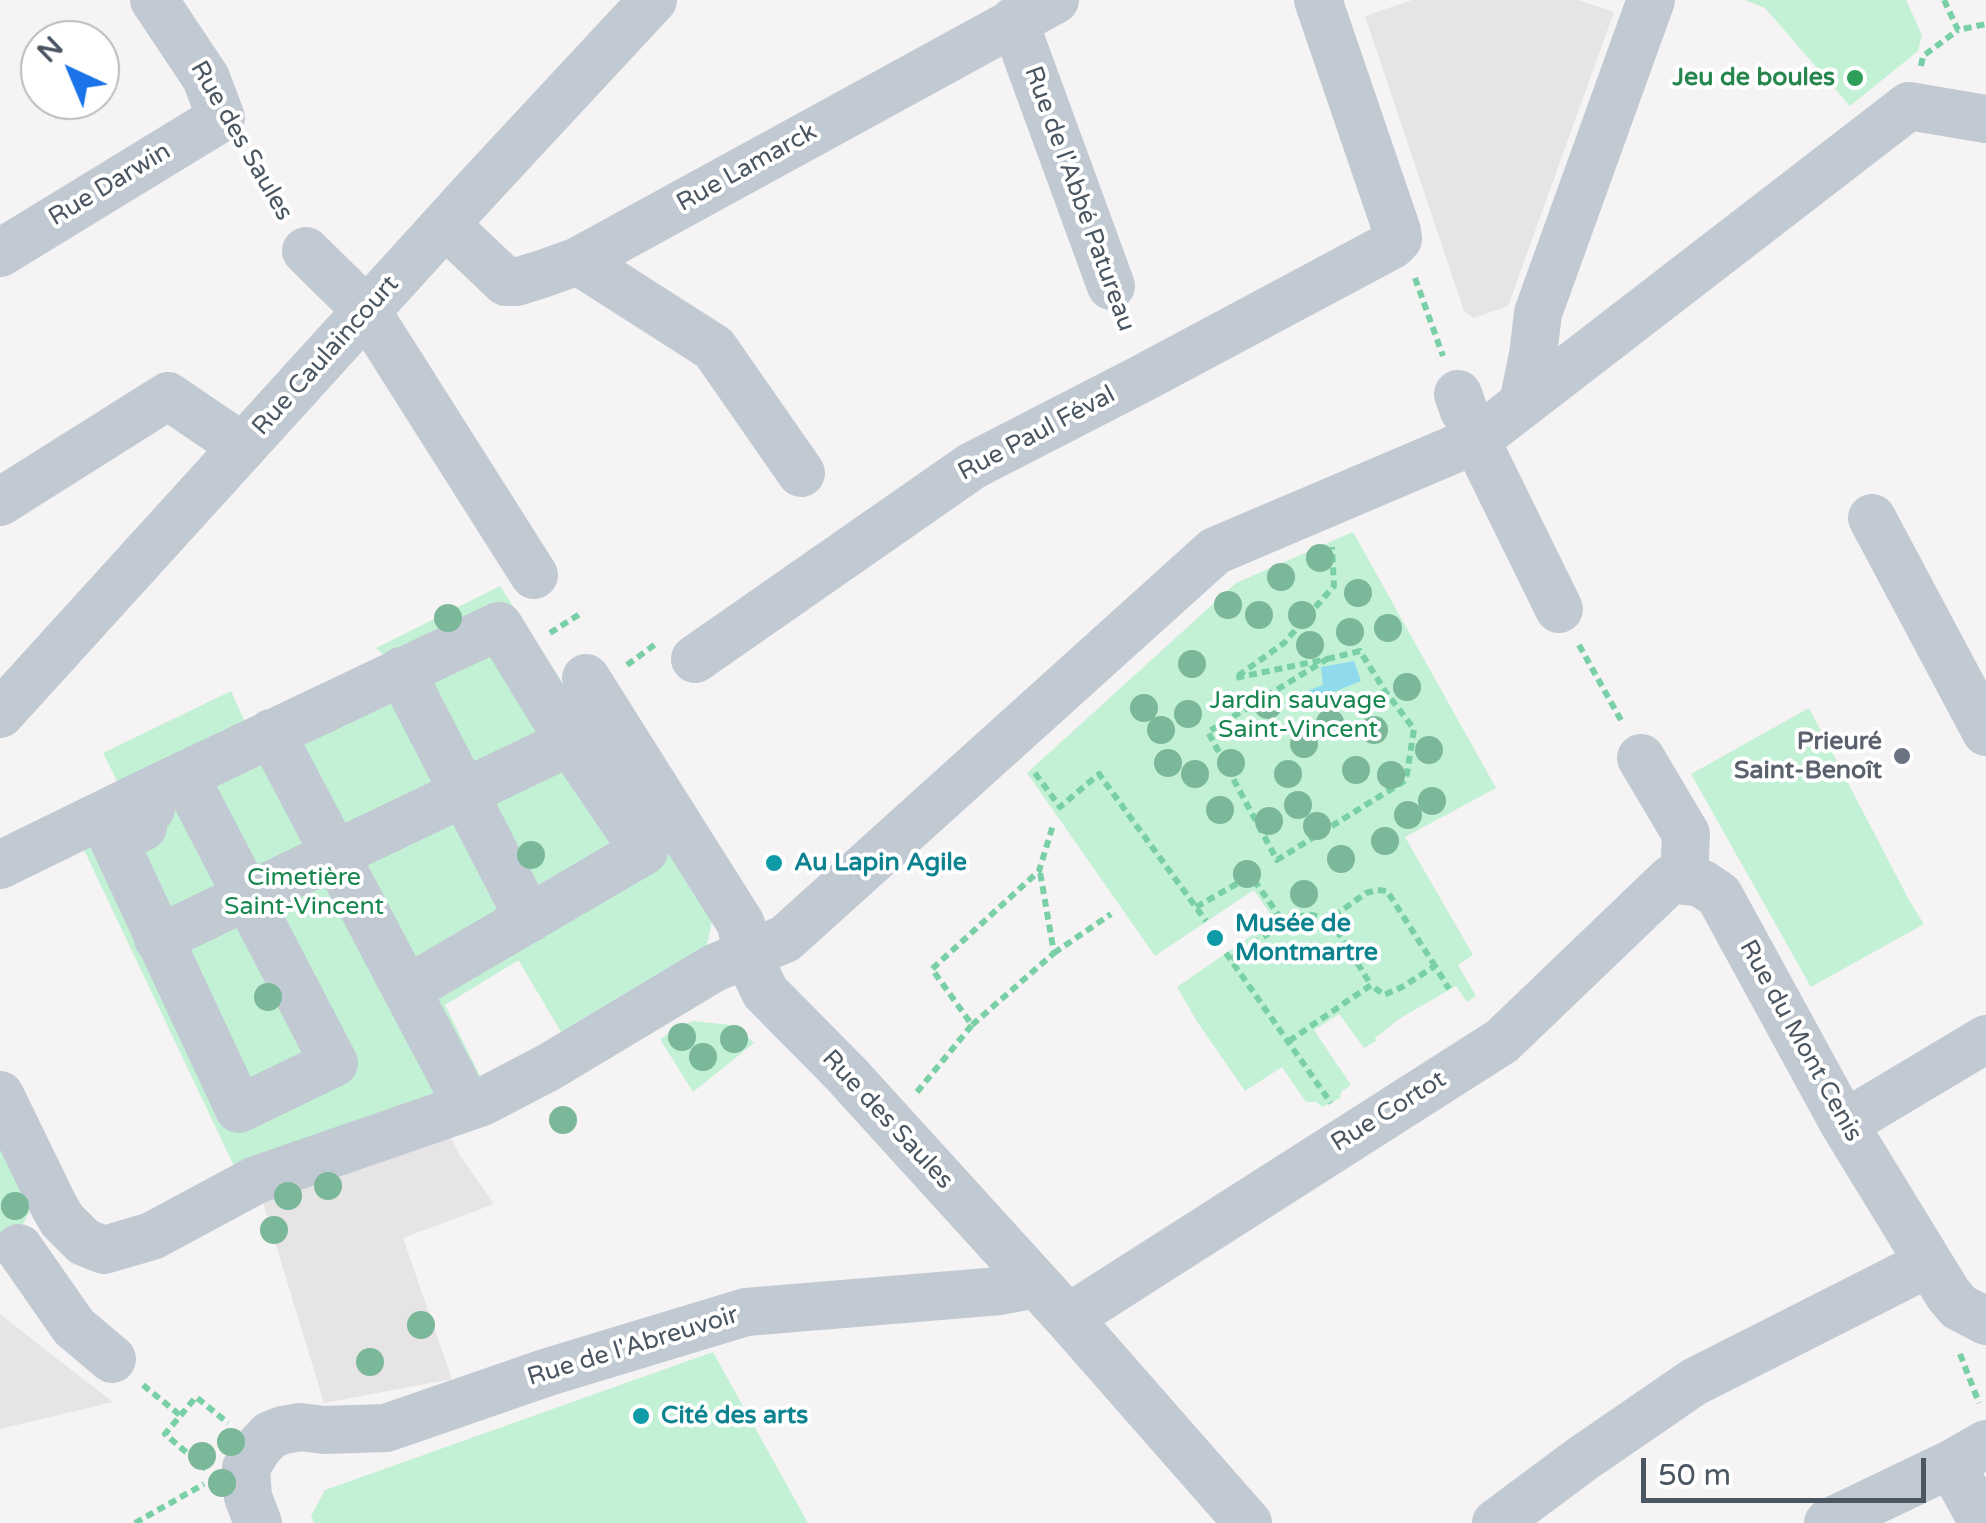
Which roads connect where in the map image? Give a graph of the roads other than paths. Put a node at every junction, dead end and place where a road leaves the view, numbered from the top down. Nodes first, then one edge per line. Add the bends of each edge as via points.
1 (154, 0) edge
2 (653, 0) edge
3 (1318, 0) edge
4 (1651, 0) edge
5 (1035, 10) edge
6 (221, 118) joint
7 (1986, 119) edge
8 (446, 224) junction
9 (306, 251) road end
10 (0, 253) edge
11 (578, 261) junction
12 (1111, 286) dead end
13 (366, 310) junction
14 (1523, 403) junction
15 (1466, 415) junction
16 (243, 448) junction
17 (801, 472) dead end
18 (0, 502) edge
19 (1872, 518) dead end
20 (534, 575) dead end
21 (1570, 629) road end
22 (695, 659) dead end
23 (401, 671) junction
24 (586, 678) dead end
25 (0, 714) edge
26 (1986, 732) edge
27 (271, 734) junction
28 (570, 742) junction
29 (1642, 758) dead end
30 (154, 790) junction
31 (464, 793) junction
32 (334, 855) junction
33 (0, 865) edge
34 (1684, 881) junction
35 (246, 897) junction
36 (528, 919) junction
37 (158, 939) junction
38 (748, 954) junction
39 (408, 989) junction
40 (1986, 1040) edge
41 (455, 1082) dead end
42 (0, 1095) edge
43 (1844, 1124) junction
44 (54, 1206) junction
45 (9, 1249) edge
46 (1929, 1263) junction
47 (1053, 1301) junction
48 (1971, 1334) edge
49 (112, 1359) dead end
50 (1969, 1454) edge
51 (258, 1523) edge
52 (1248, 1523) edge
53 (1496, 1523) edge
54 (1828, 1523) edge
55 (1983, 1523) edge

1 - 6 street, Rue des Saules via 206,78
2 - 8 street, Rue Caulaincourt
3 - 22 street, Rue Paul Féval via 1398,239 972,466
4 - 14 street via 1538,313
5 - 11 street, Rue Lamarck
5 - 12 street, Rue de l'Abbé Patureau
6 - 10 street, Rue Darwin
7 - 14 street via 1909,106
8 - 11 street, Rue Lamarck via 506,282
8 - 13 street, Rue Caulaincourt
9 - 13 street
11 - 17 street via 714,348
13 - 16 street, Rue Caulaincourt
13 - 20 street
14 - 15 street
15 - 21 street
15 - 38 street via 1215,551 784,939
16 - 18 street via 168,396
16 - 25 street, Rue Caulaincourt
19 - 26 street
23 - 27 street
23 - 28 street via 499,626
23 - 31 street
24 - 38 street, Rue des Saules via 741,924
27 - 30 street
27 - 32 street
28 - 31 street
28 - 36 street via 644,851
29 - 34 street via 1686,834
30 - 33 street
30 - 35 street
30 - 37 street via 158,804 140,816 142,826 114,841
31 - 32 street
31 - 36 street
32 - 35 street
32 - 39 street
34 - 43 street, Rue du Mont Cenis via 1719,895
34 - 47 street, Rue Cortot via 1671,879 1502,1040
35 - 37 street
35 - 37 street via 334,1063 239,1109
36 - 39 street
38 - 44 street via 482,1102 256,1180 152,1236 104,1250 84,1242
38 - 47 street, Rue des Saules via 765,992
39 - 41 street
40 - 43 street
42 - 44 street
43 - 46 street, Rue du Mont Cenis
44 - 45 street via 40,1232
45 - 49 street via 74,1327
46 - 48 street, Rue du Mont Cenis
46 - 53 street via 1694,1382
47 - 51 street, Rue de l'Abreuvoir via 1000,1290 746,1312 386,1428 283,1430 233,1470 246,1480
47 - 52 street, Rue des Saules
50 - 54 street
50 - 55 street

